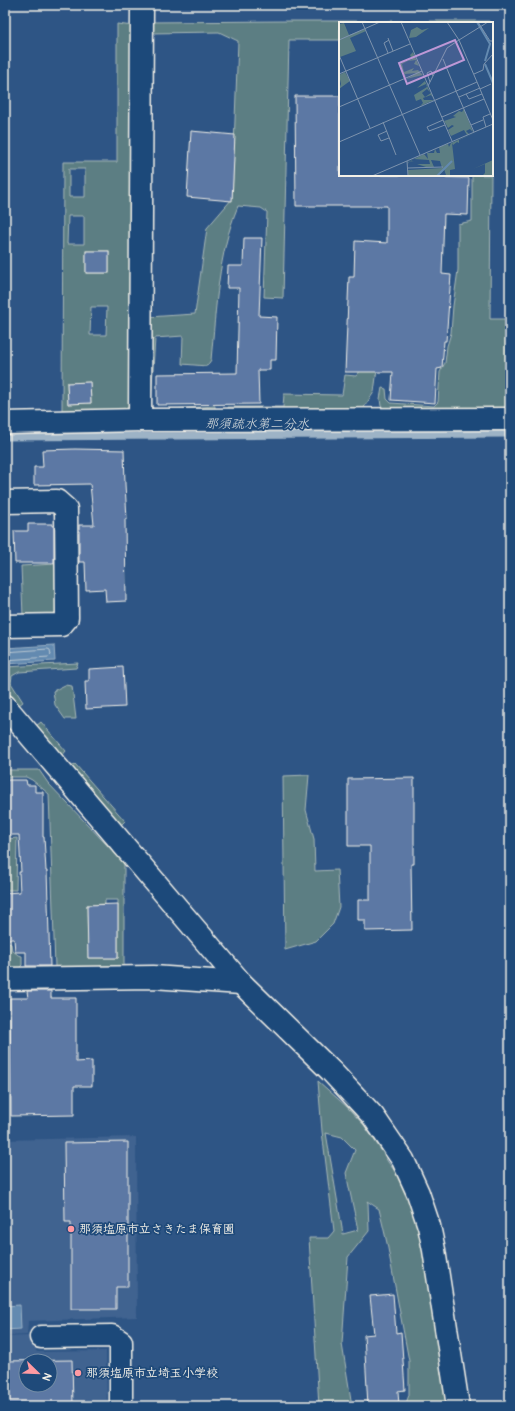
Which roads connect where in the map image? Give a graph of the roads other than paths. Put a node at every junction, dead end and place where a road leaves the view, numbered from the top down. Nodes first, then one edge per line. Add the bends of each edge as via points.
1 (142, 5) edge
2 (510, 418) edge
3 (140, 420) junction
4 (5, 423) edge
5 (5, 502) edge
6 (5, 626) edge
7 (5, 706) edge
8 (5, 979) edge
9 (241, 983) junction
10 (41, 1337) dead end
11 (121, 1406) edge
12 (458, 1406) edge

1 - 3 street
2 - 3 street
3 - 4 street
5 - 6 street via 57,501 66,509 67,618 61,625
7 - 9 street
8 - 9 street via 153,978
9 - 12 street via 373,1116 403,1160 429,1226
10 - 11 street via 112,1336 121,1342

